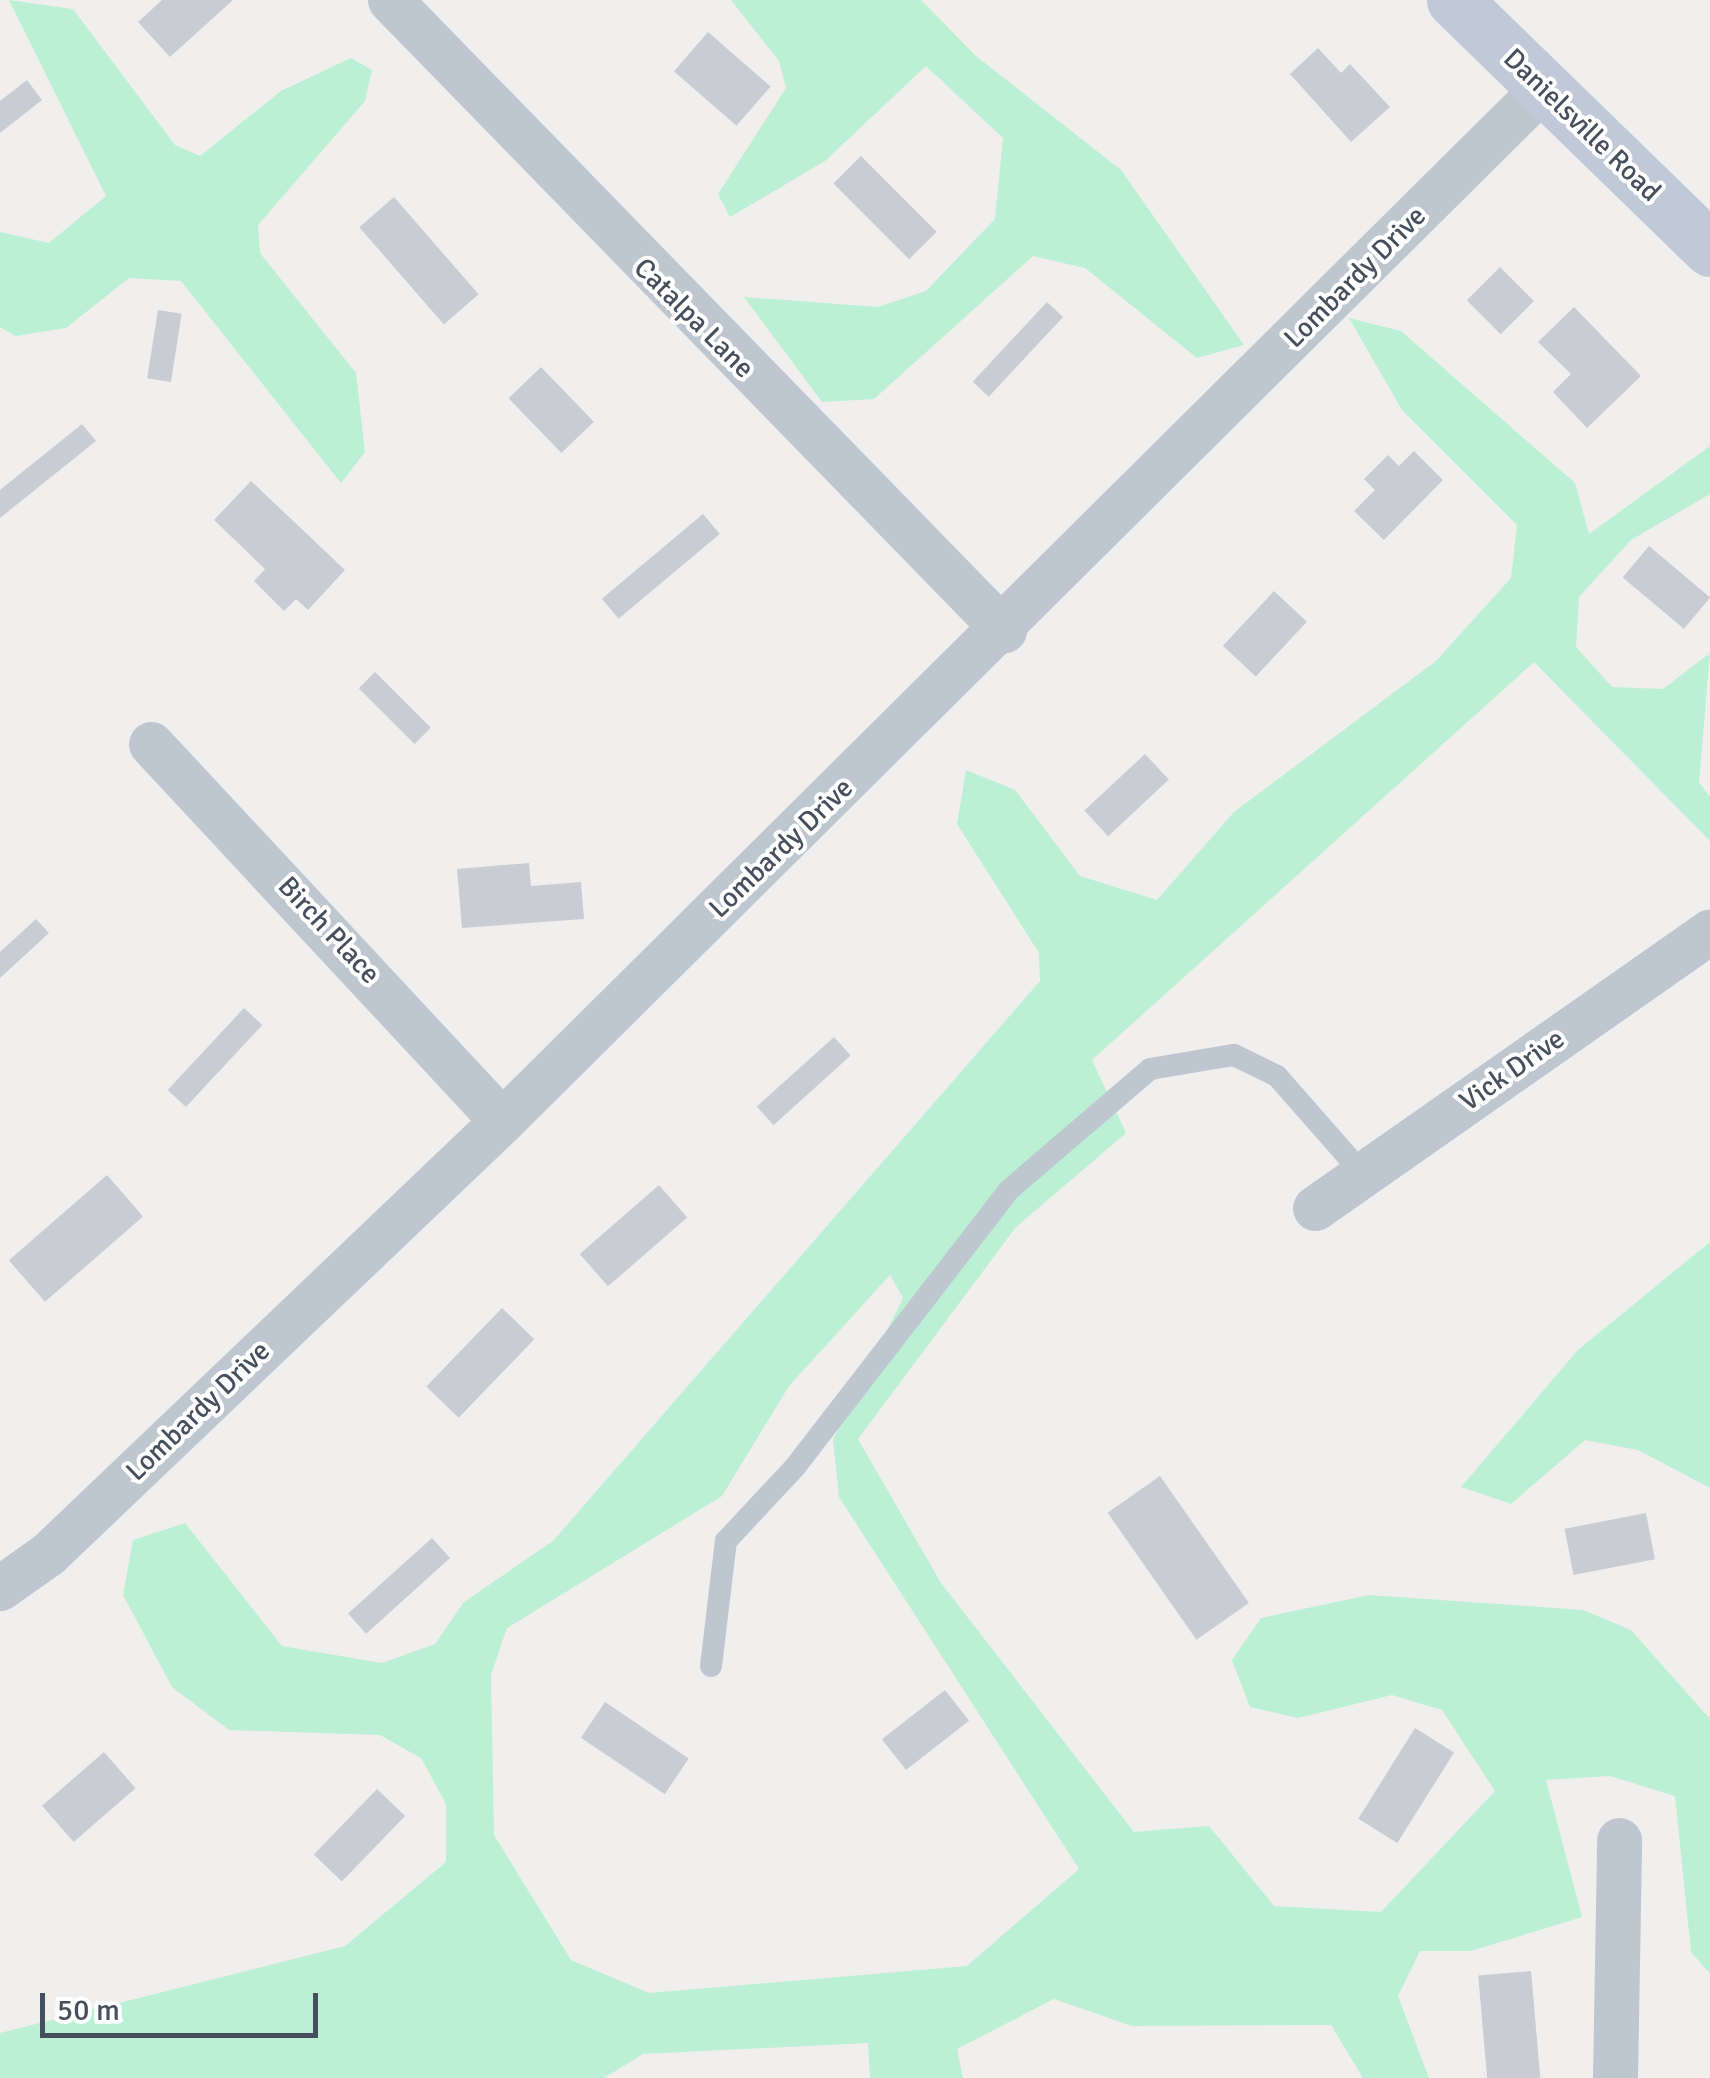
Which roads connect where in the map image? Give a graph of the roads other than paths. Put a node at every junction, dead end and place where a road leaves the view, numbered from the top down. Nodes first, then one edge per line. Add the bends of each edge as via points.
1 (390, 0) edge
2 (1454, 0) edge
3 (1543, 88) junction
4 (1710, 249) edge
5 (1004, 630) junction
6 (151, 744) dead end
7 (1710, 932) edge
8 (502, 1120) junction
9 (1363, 1174) junction
10 (1315, 1208) dead end
11 (0, 1588) edge
12 (711, 1666) dead end
13 (1619, 1840) dead end
14 (1614, 2078) edge

1 - 5 street, Catalpa Lane
2 - 3 main road, Danielsville Road
3 - 4 main road, Danielsville Road
3 - 5 street, Lombardy Drive
5 - 8 street, Lombardy Drive
6 - 8 street, Birch Place
7 - 9 street, Vick Drive
8 - 11 street, Lombardy Drive via 48,1554
9 - 10 street, Vick Drive
9 - 12 lane via 1277,1076 1234,1056 1150,1068 1009,1190 796,1467 726,1541
13 - 14 street

